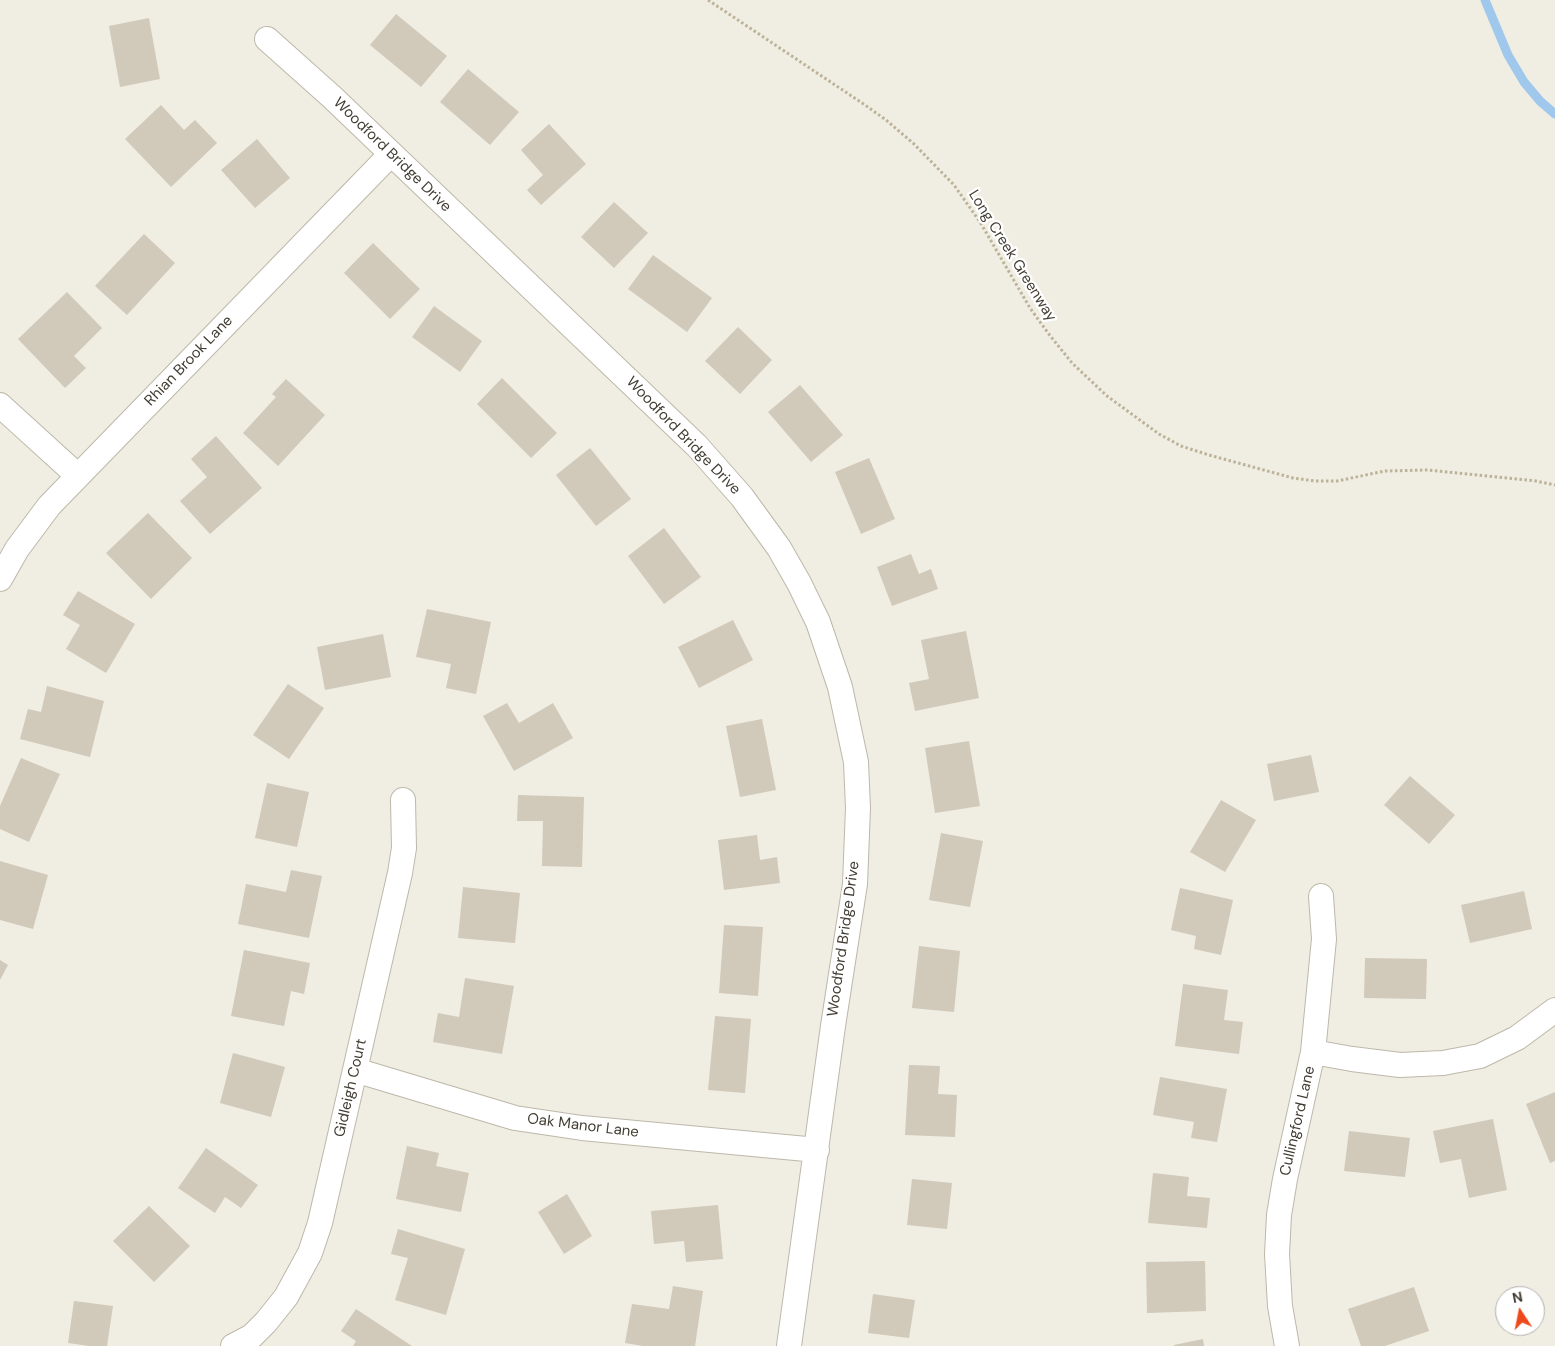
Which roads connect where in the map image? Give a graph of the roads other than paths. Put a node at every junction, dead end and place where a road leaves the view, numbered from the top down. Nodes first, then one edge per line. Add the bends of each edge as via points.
1 (267, 38) dead end
2 (391, 154) junction
3 (0, 406) edge
4 (78, 476) junction
5 (0, 579) edge
6 (403, 800) dead end
7 (1321, 896) dead end
8 (1555, 1010) edge
9 (1313, 1052) junction
10 (355, 1070) junction
11 (817, 1150) junction
12 (234, 1346) edge
13 (790, 1346) edge
14 (1287, 1346) edge

1 - 2 street, Woodford Bridge Drive
2 - 4 street, Rhian Brook Lane
2 - 11 street, Woodford Bridge Drive via 697,446 742,497 779,548 818,622 840,687 856,762 858,808 854,884
3 - 4 street
4 - 5 street, Rhian Brook Lane via 44,513
6 - 10 street, Gidleigh Court via 404,848
7 - 9 street, Cullingford Lane via 1324,939
8 - 9 street via 1517,1038 1480,1056 1443,1063 1400,1066
9 - 14 street, Cullingford Lane via 1284,1178 1279,1215 1280,1306
10 - 11 street, Oak Manor Lane via 515,1118 582,1128
10 - 12 street, Gidleigh Court via 320,1223 310,1253 286,1297 266,1322 252,1336
11 - 13 street, Woodford Bridge Drive

